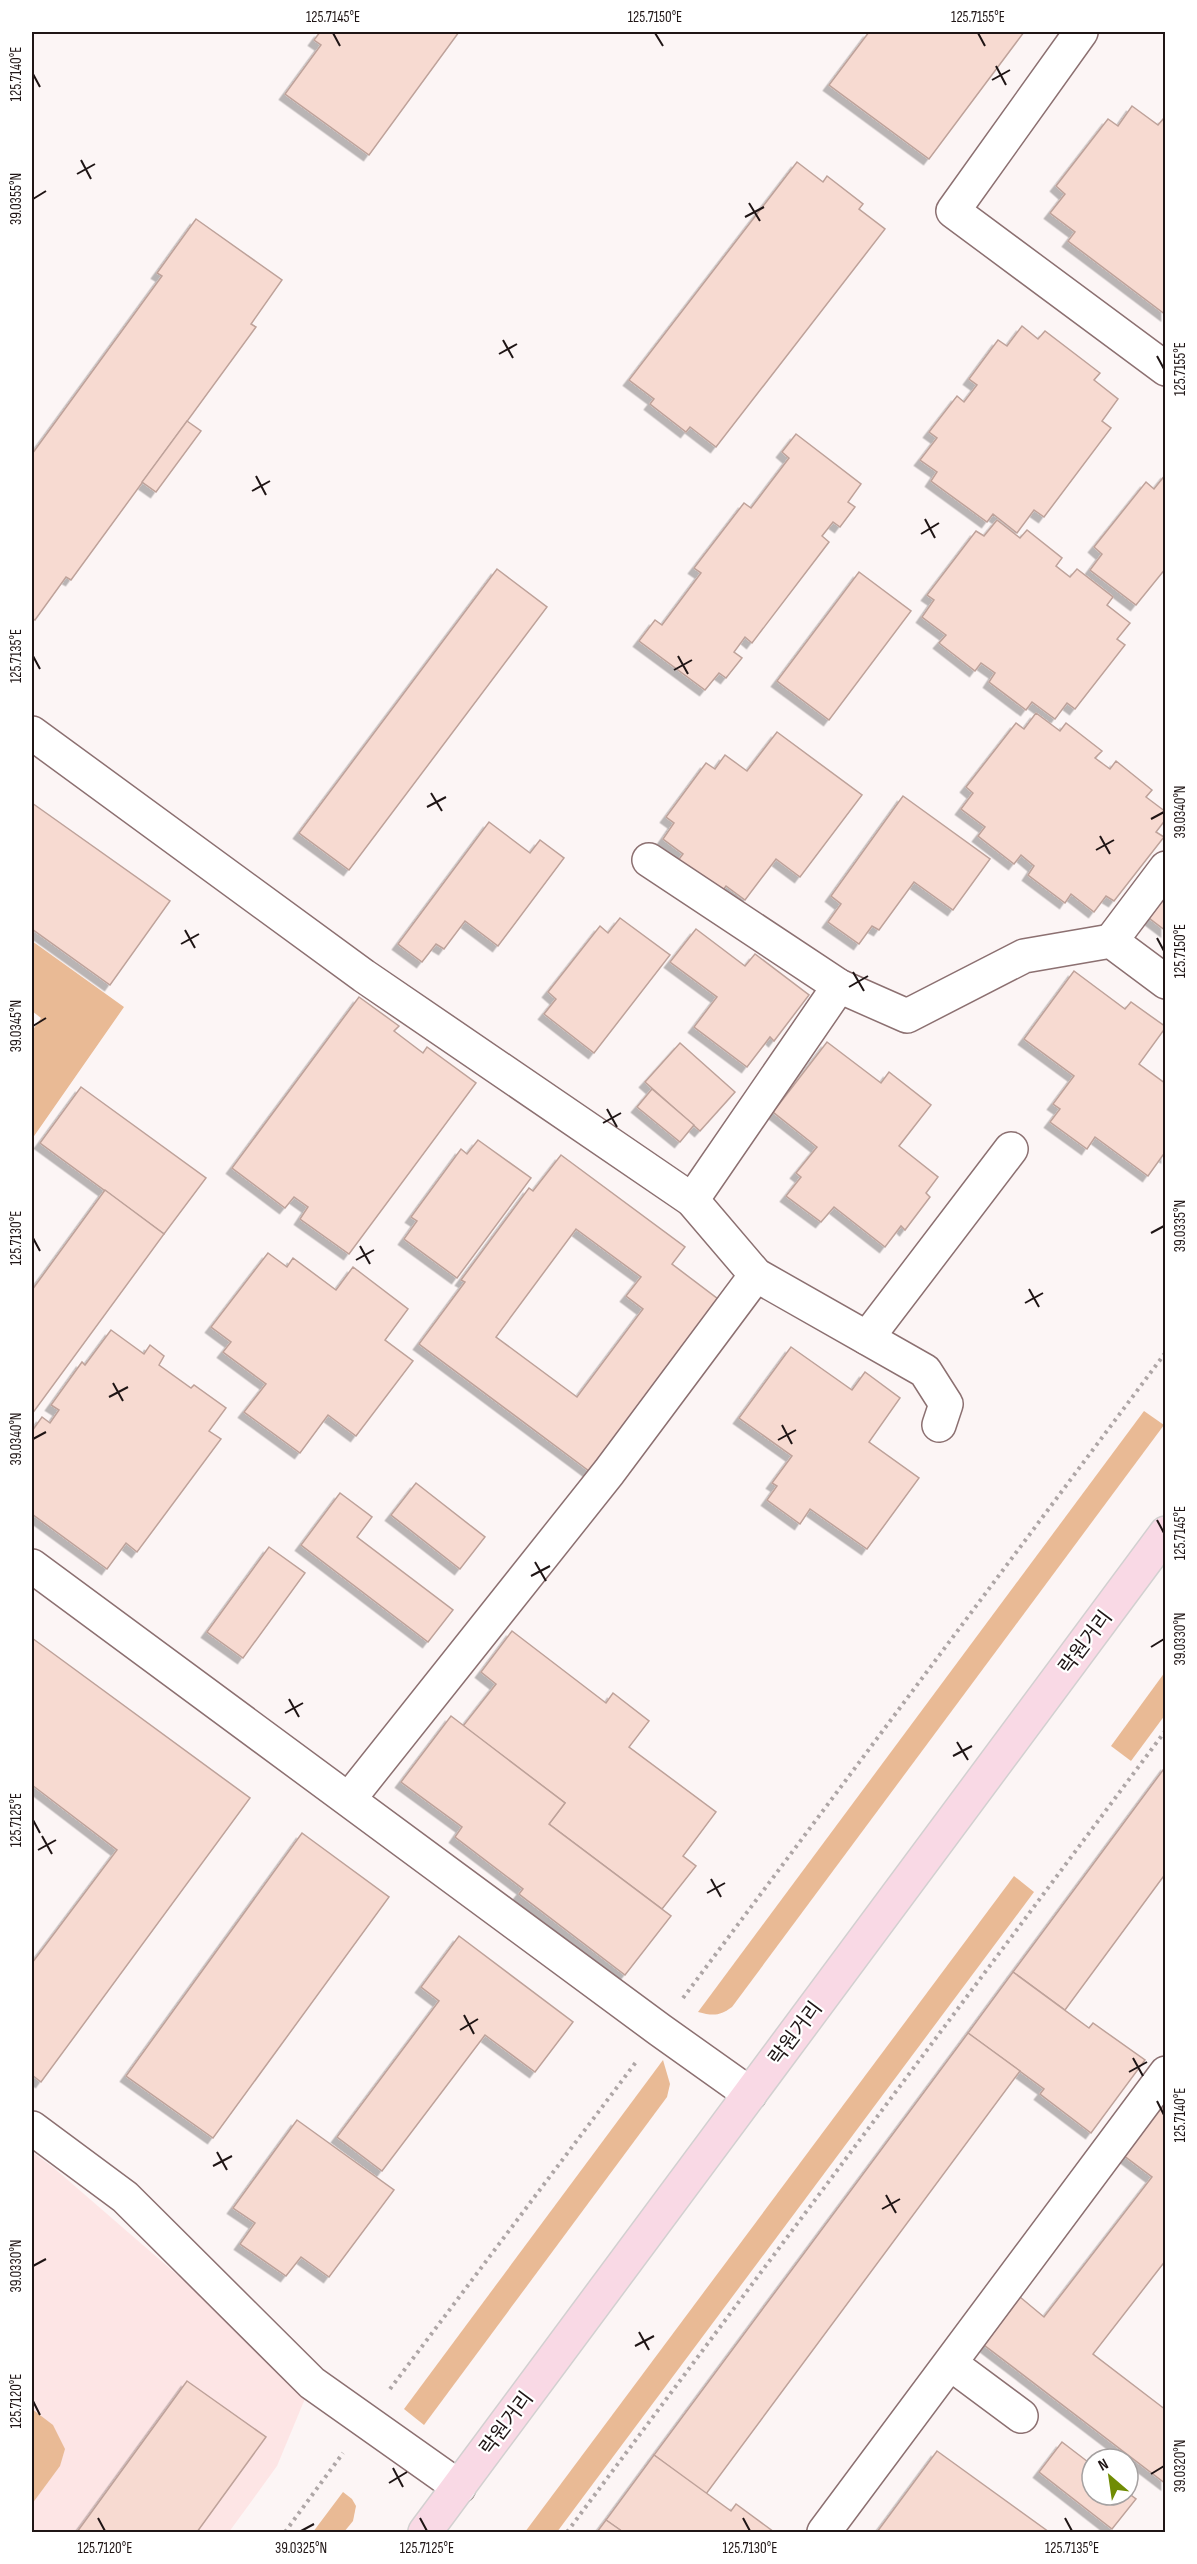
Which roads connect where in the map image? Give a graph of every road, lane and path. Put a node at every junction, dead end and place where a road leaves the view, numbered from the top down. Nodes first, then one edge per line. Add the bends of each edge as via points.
1 (1081, 32) edge
2 (1166, 369) edge
3 (32, 733) edge
4 (649, 860) dead end
5 (1166, 868) edge
6 (1111, 941) junction
7 (1166, 982) edge
8 (839, 986) junction
9 (1011, 1149) dead end
10 (692, 1200) junction
11 (756, 1275) junction
12 (867, 1338) junction
13 (1166, 1352) edge
14 (939, 1425) dead end
15 (1166, 1533) edge
16 (32, 1566) edge
17 (1166, 1730) edge
18 (349, 1799) junction
19 (660, 2030) junction
20 (1166, 2073) edge
21 (750, 2094) junction
22 (32, 2128) edge
23 (951, 2364) junction
24 (1021, 2416) dead end
25 (366, 2422) junction
26 (459, 2487) junction
27 (285, 2532) edge
28 (425, 2532) edge
29 (567, 2532) edge
30 (824, 2532) edge

1 - 2 street via 953,211
3 - 10 street via 364,976
4 - 8 street
5 - 6 street
6 - 7 street
6 - 8 street via 1024,956 907,1016
8 - 10 street
9 - 12 street
10 - 11 street
11 - 12 street
11 - 18 street via 609,1472
12 - 14 street via 926,1371 946,1404
13 - 19 path
15 - 21 main road, 락원거리
16 - 18 street
17 - 29 path
18 - 19 street
19 - 21 street
19 - 25 path
20 - 23 street
21 - 26 main road, 락원거리
22 - 25 street via 125,2197 312,2383
23 - 24 street
23 - 30 street
25 - 26 street
25 - 27 path
26 - 28 main road, 락원거리

